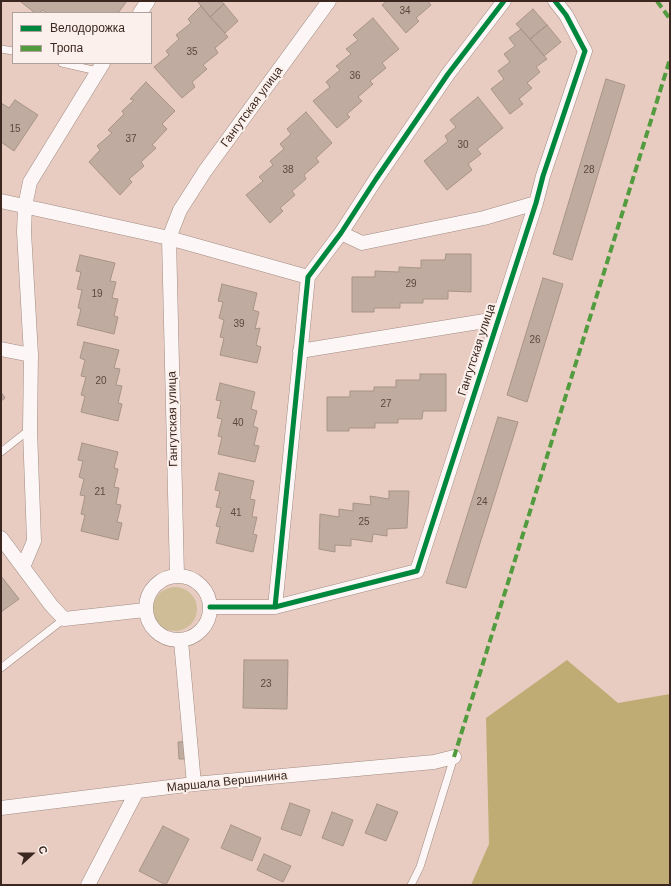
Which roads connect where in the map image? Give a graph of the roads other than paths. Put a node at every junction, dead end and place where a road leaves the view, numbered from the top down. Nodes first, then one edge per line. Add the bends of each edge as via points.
1 (148, 1) edge
2 (329, 1) edge
3 (504, 1) edge
4 (555, 1) edge
5 (141, 12) edge
6 (1, 49) edge
7 (12, 51) edge
8 (72, 64) edge
9 (100, 67) edge
10 (1, 200) edge
11 (536, 203) junction
12 (25, 206) junction
13 (341, 232) junction
14 (169, 238) junction
15 (308, 277) junction
16 (497, 319) junction
17 (1, 349) edge
18 (300, 351) junction
19 (31, 355) junction
20 (30, 430) junction
21 (1, 452) edge
22 (1, 538) edge
23 (23, 567) junction
24 (177, 576) junction
25 (210, 607) junction
26 (275, 607) junction
27 (145, 610) junction
28 (64, 619) junction
29 (181, 641) junction
30 (1, 668) edge
31 (454, 757) joint
32 (194, 784) junction
33 (137, 791) junction
34 (1, 808) edge
35 (88, 885) edge
36 (411, 885) edge

1 - 5 street
2 - 14 street, Гангутская улица via 205,171 180,210
3 - 13 street via 448,74
4 - 11 street, Гангутская улица via 566,15 585,51
6 - 7 lane
8 - 9 lane
9 - 12 street via 30,182
10 - 12 street
11 - 13 street via 484,218 362,243
11 - 16 street, Гангутская улица
12 - 14 street
12 - 19 street via 24,232
13 - 15 street
14 - 15 street
14 - 24 street, Гангутская улица
15 - 18 street
16 - 18 street, Гангутская улица
16 - 26 street, Гангутская улица via 417,571
17 - 19 street
18 - 26 street
19 - 20 street
20 - 21 lane
20 - 23 street via 34,541
22 - 23 street
23 - 28 street via 51,606
24 - 25 street via 188,577 197,582 205,590
24 - 27 street via 157,583 146,600
25 - 26 street, Гангутская улица
25 - 29 street via 207,622 201,632
27 - 28 street
27 - 29 street via 147,620 160,636
28 - 30 lane
29 - 32 street
31 - 32 street, Маршала Вершинина via 434,762
31 - 36 lane via 420,866
32 - 33 street, Маршала Вершинина
33 - 34 street, Маршала Вершинина
33 - 35 street

